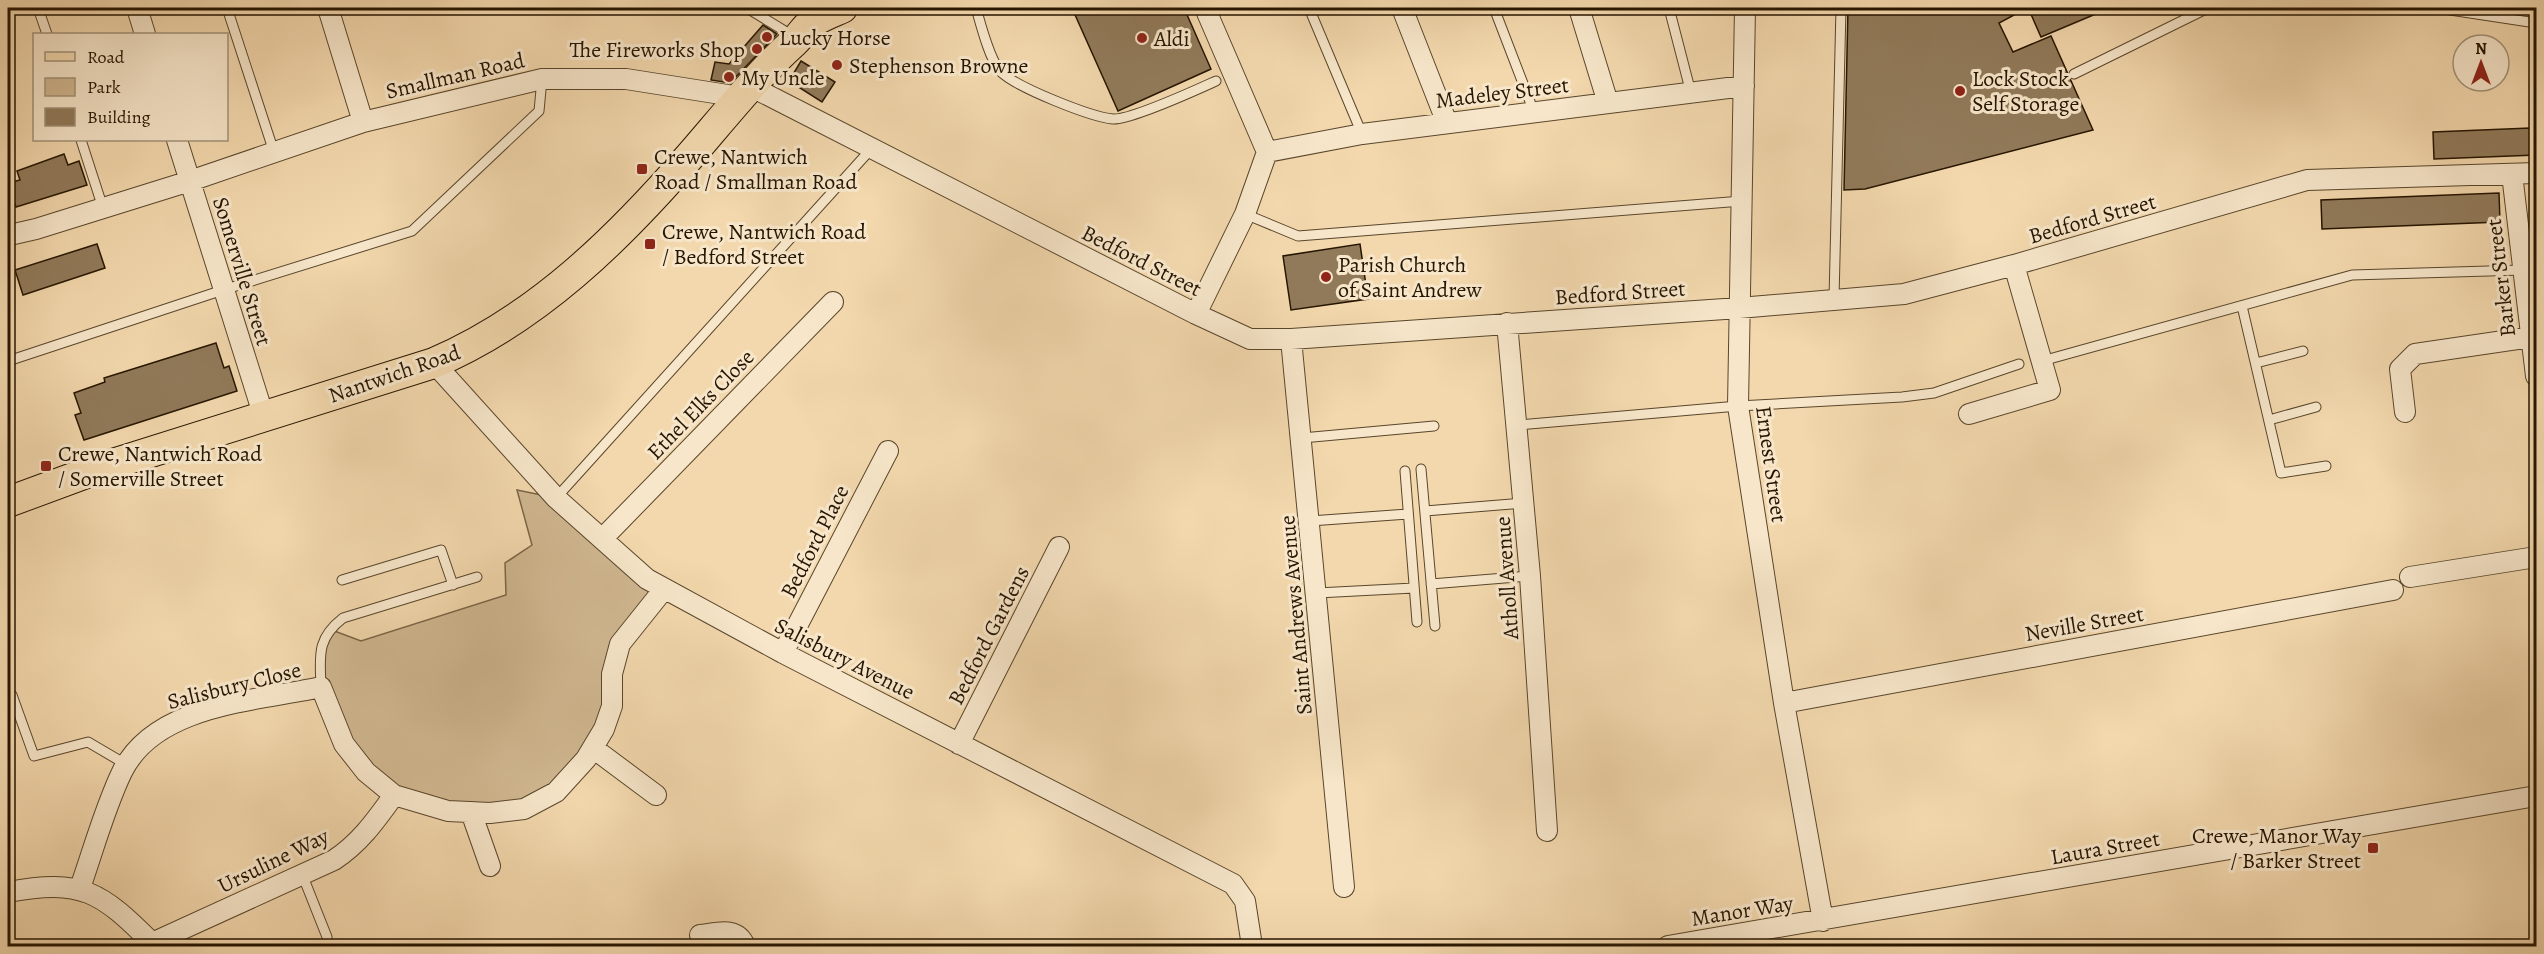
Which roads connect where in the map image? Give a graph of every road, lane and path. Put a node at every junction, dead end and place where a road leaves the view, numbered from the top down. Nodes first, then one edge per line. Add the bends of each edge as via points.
1 (38, 8) edge
2 (137, 8) edge
3 (226, 8) edge
4 (328, 8) edge
5 (747, 8) edge
6 (842, 8) edge
7 (976, 8) edge
8 (1205, 8) edge
9 (1310, 8) edge
10 (1402, 8) edge
11 (1494, 8) edge
12 (1579, 8) edge
13 (1669, 8) edge
14 (1744, 8) edge
15 (1841, 8) edge
16 (2213, 8) edge
17 (2437, 8) edge
18 (2536, 23) edge
19 (47, 33) edge
20 (145, 33) edge
21 (797, 39) junction
22 (2074, 74) dead end
23 (542, 79) junction
24 (1216, 81) dead end
25 (1744, 86) junction
26 (745, 91) junction
27 (1690, 93) junction
28 (1608, 103) junction
29 (1534, 112) junction
30 (363, 122) junction
31 (1447, 123) junction
32 (1362, 134) junction
33 (81, 141) edge
34 (177, 141) edge
35 (872, 148) junction
36 (274, 152) junction
37 (1267, 152) junction
38 (2536, 173) edge
39 (2512, 174) junction
40 (190, 181) junction
41 (1742, 201) junction
42 (103, 208) junction
43 (1245, 214) junction
44 (8, 232) edge
45 (2014, 265) junction
46 (2523, 270) junction
47 (223, 290) junction
48 (1834, 299) junction
49 (833, 302) dead end
50 (2242, 306) junction
51 (1739, 308) junction
52 (1196, 314) junction
53 (1507, 323) junction
54 (2531, 338) junction
55 (1291, 339) junction
56 (2303, 351) dead end
57 (2042, 361) junction
58 (8, 362) edge
59 (434, 363) junction
60 (2256, 363) junction
61 (2019, 364) dead end
62 (2536, 371) edge
63 (1738, 406) junction
64 (2316, 407) dead end
65 (2405, 412) dead end
66 (1969, 414) dead end
67 (264, 417) junction
68 (2269, 420) junction
69 (1518, 425) junction
70 (1434, 426) dead end
71 (1302, 438) junction
72 (888, 451) dead end
73 (2326, 466) dead end
74 (1421, 469) dead end
75 (1405, 471) dead end
76 (556, 498) junction
77 (8, 502) edge
78 (1524, 503) junction
79 (1425, 511) junction
80 (1408, 514) junction
81 (1310, 521) junction
82 (602, 539) junction
83 (1059, 547) dead end
84 (2536, 557) edge
85 (1530, 576) junction
86 (477, 577) dead end
87 (2410, 578) dead end
88 (342, 580) dead end
89 (1431, 584) junction
90 (453, 585) junction
91 (1414, 588) junction
92 (664, 589) junction
93 (2393, 590) dead end
94 (1317, 593) junction
95 (1417, 622) dead end
96 (1435, 626) dead end
97 (783, 653) junction
98 (321, 687) junction
99 (12, 695) dead end
100 (1784, 703) junction
101 (959, 744) junction
102 (593, 748) junction
103 (127, 765) junction
104 (394, 795) junction
105 (656, 795) dead end
106 (2536, 796) edge
107 (471, 812) junction
108 (1547, 831) dead end
109 (490, 866) dead end
110 (302, 874) junction
111 (1344, 887) dead end
112 (80, 888) junction
113 (8, 892) edge
114 (1823, 921) junction
115 (700, 935) dead end
116 (327, 937) dead end
117 (153, 945) edge
118 (745, 946) edge
119 (1252, 946) edge
120 (1668, 946) edge

1 - 19 lane
2 - 20 street
3 - 36 lane
4 - 30 street
5 - 21 lane
6 - 21 main road, Nantwich Road via 812,22
7 - 24 lane via 1000,70 1020,86 1076,108 1114,119
8 - 37 street
9 - 32 lane
10 - 31 street
11 - 29 lane
12 - 28 street
13 - 27 lane
14 - 25 street, Ernest Street
15 - 48 lane
16 - 22 lane
17 - 18 lane
21 - 26 main road, Nantwich Road
23 - 26 street, Smallman Road via 626,79
23 - 30 street, Smallman Road
23 - 47 lane via 539,111 412,231
25 - 27 street, Madeley Street
25 - 41 street, Ernest Street
26 - 35 street, Bedford Street
26 - 59 main road, Nantwich Road via 690,157 566,281 500,329
27 - 28 street, Madeley Street
28 - 29 street, Madeley Street
29 - 31 street, Madeley Street
30 - 36 street, Smallman Road
31 - 32 street, Madeley Street
32 - 37 street, Madeley Street
33 - 42 lane
34 - 40 street, Somerville Street
35 - 52 street, Bedford Street
35 - 76 lane
36 - 40 street, Smallman Road
37 - 43 street
38 - 39 street, Bedford Street
39 - 45 street, Bedford Street via 2307,180
39 - 46 street, Barker Street
40 - 42 street, Smallman Road
40 - 47 street, Somerville Street
41 - 43 lane via 1298,236
41 - 51 street, Ernest Street
42 - 44 street, Smallman Road via 36,229
43 - 52 street
45 - 48 street, Bedford Street via 1904,294
45 - 57 street
46 - 50 lane via 2352,275
46 - 54 street, Barker Street
47 - 58 lane
47 - 67 street, Somerville Street
48 - 51 street, Bedford Street
49 - 82 street, Ethel Elks Close
50 - 57 lane
50 - 60 lane
51 - 53 street, Bedford Street
51 - 63 street, Ernest Street
52 - 55 street, Bedford Street via 1250,339
53 - 55 street, Bedford Street
53 - 69 street, Atholl Avenue
54 - 62 street, Barker Street
54 - 65 street via 2415,354 2400,369
55 - 71 street, Saint Andrews Avenue
56 - 60 lane
57 - 66 street via 2050,390
59 - 67 main road, Nantwich Road
59 - 76 street, Salisbury Avenue
60 - 68 lane
61 - 63 lane via 1934,393
63 - 69 lane
63 - 100 street, Ernest Street
64 - 68 lane
67 - 77 main road, Nantwich Road via 100,468
68 - 73 lane via 2281,473
69 - 78 street, Atholl Avenue
70 - 71 lane
71 - 81 street, Saint Andrews Avenue
72 - 97 street, Bedford Place
74 - 79 lane
75 - 80 lane
76 - 82 street, Salisbury Avenue
78 - 79 lane
78 - 85 street, Atholl Avenue
79 - 89 lane
80 - 81 lane
80 - 91 lane
81 - 94 street, Saint Andrews Avenue
82 - 92 street, Salisbury Avenue
83 - 101 street, Bedford Gardens
84 - 87 street
85 - 89 lane
85 - 108 street, Atholl Avenue
86 - 90 lane
88 - 90 lane via 441,550
89 - 96 lane
90 - 98 lane via 343,618 329,629 320,649
91 - 94 lane
91 - 95 lane
92 - 97 street, Salisbury Avenue
92 - 102 street, Salisbury Close via 620,644 612,674 612,705
93 - 100 street, Neville Street
94 - 111 street, Saint Andrews Avenue
97 - 101 street, Salisbury Avenue
98 - 103 street, Salisbury Close via 178,719 154,733
98 - 104 street, Salisbury Close via 344,744 366,772
99 - 103 lane via 34,756 88,742
100 - 114 street, Ernest Street
101 - 119 street, Salisbury Avenue via 1233,884 1245,901
102 - 105 street
102 - 107 street, Salisbury Close via 556,792 524,809
103 - 112 street, Salisbury Close
104 - 107 street, Salisbury Close via 448,811
104 - 110 street, Ursuline Way via 351,848
106 - 114 street, Laura Street
107 - 109 street
110 - 116 lane
110 - 117 street, Ursuline Way
112 - 113 street, Ursuline Way via 36,886
112 - 117 street, Ursuline Way via 117,908
114 - 120 street, Manor Way
115 - 118 street via 728,931 739,936

